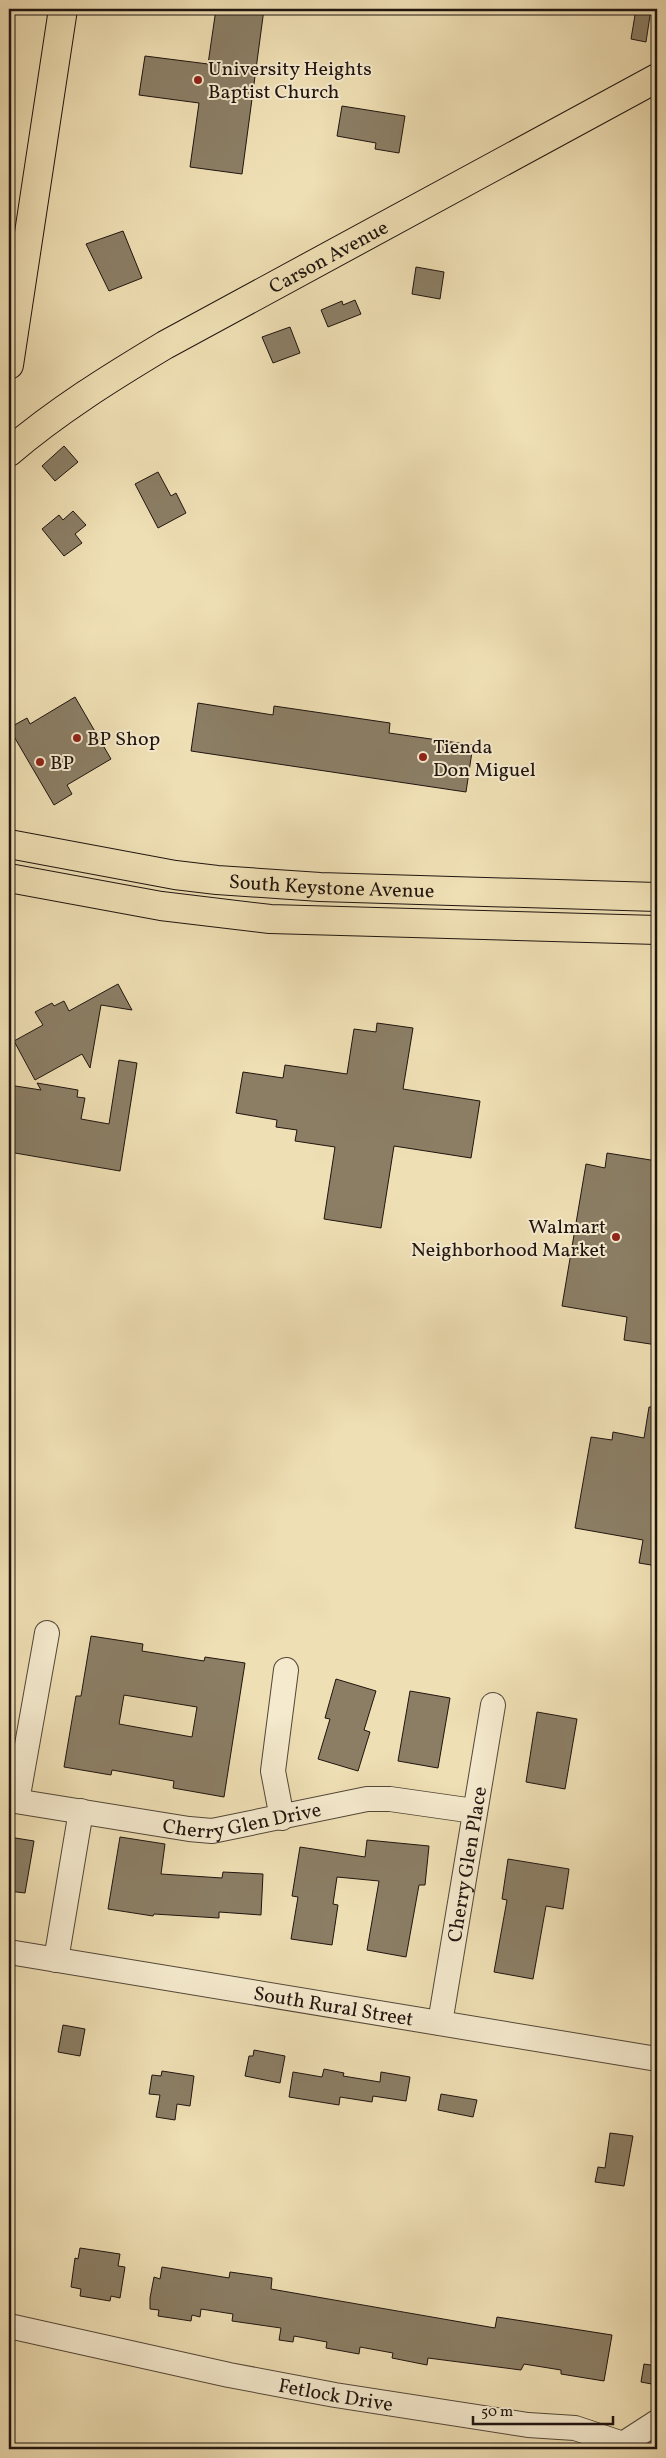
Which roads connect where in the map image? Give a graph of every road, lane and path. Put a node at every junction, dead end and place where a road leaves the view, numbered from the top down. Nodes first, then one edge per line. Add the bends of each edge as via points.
1 (63, 9) edge
2 (657, 78) edge
3 (9, 365) edge
4 (9, 452) edge
5 (9, 844) edge
6 (9, 878) edge
7 (495, 892) junction
8 (657, 897) edge
9 (496, 925) junction
10 (657, 930) edge
11 (47, 1633) dead end
12 (286, 1670) dead end
13 (493, 1705) dead end
14 (13, 1801) edge
15 (474, 1811) junction
16 (81, 1812) junction
17 (282, 1818) junction
18 (9, 1952) edge
19 (56, 1960) junction
20 (440, 2023) junction
21 (657, 2059) edge
22 (9, 2326) edge
23 (657, 2422) edge
24 (625, 2446) edge

1 - 3 main road
2 - 4 main road, Carson Avenue via 165,346 68,406
5 - 7 main road, South Keystone Avenue via 166,874 217,880 320,888
6 - 9 main road, South Keystone Avenue via 93,895 234,916
7 - 8 main road, South Keystone Avenue
7 - 9 main road
9 - 10 main road, South Keystone Avenue
11 - 14 street
12 - 17 street via 273,1771
13 - 15 street, Cherry Glen Place
14 - 16 street, Cherry Glen Drive
15 - 17 street, Cherry Glen Drive via 380,1799
15 - 20 street, Cherry Glen Place
16 - 17 street, Cherry Glen Drive via 204,1831
16 - 19 street
18 - 19 street, South Rural Street
19 - 20 street, South Rural Street
20 - 21 street, South Rural Street
22 - 24 street, Fetlock Drive via 335,2395 528,2425 575,2428
23 - 24 street, Fetlock Drive

